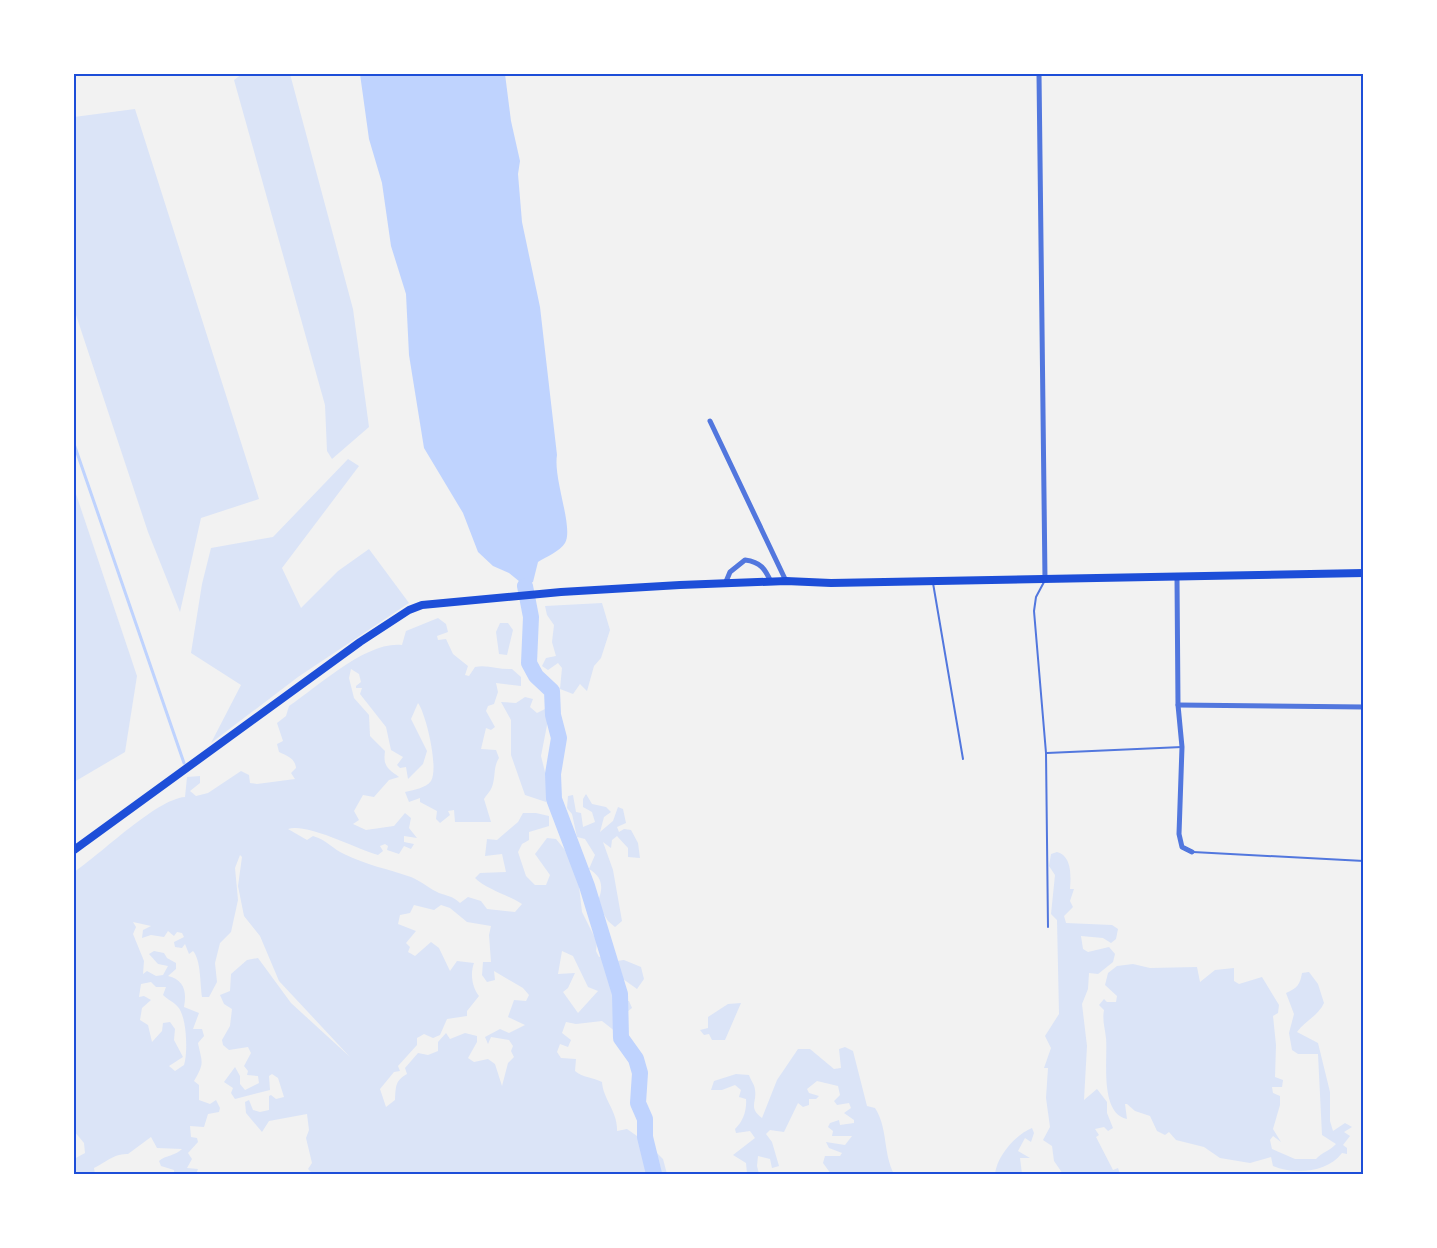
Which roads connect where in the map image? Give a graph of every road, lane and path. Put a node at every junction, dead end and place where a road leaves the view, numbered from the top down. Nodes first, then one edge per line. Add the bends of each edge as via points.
1 (1039, 74) edge
2 (710, 421) dead end
3 (1364, 573) edge
4 (1178, 578) junction
5 (1045, 579) junction
6 (933, 580) junction
7 (786, 581) junction
8 (771, 582) junction
9 (725, 584) junction
10 (1178, 705) junction
11 (1364, 707) edge
12 (1182, 747) junction
13 (1046, 753) junction
14 (963, 759) dead end
15 (74, 850) edge
16 (1192, 852) joint
17 (1364, 861) edge
18 (1048, 927) dead end

1 - 5 street
2 - 7 street
3 - 4 main road
4 - 5 main road
4 - 10 street
5 - 6 main road
5 - 13 lane via 1034,611
6 - 7 main road
6 - 14 lane
7 - 8 main road
8 - 9 main road
8 - 9 street via 764,568 746,560 730,572
9 - 15 main road via 446,600 409,610
10 - 11 street
10 - 12 street
12 - 13 lane
12 - 16 street via 1179,834 1182,847
13 - 18 lane
16 - 17 lane

